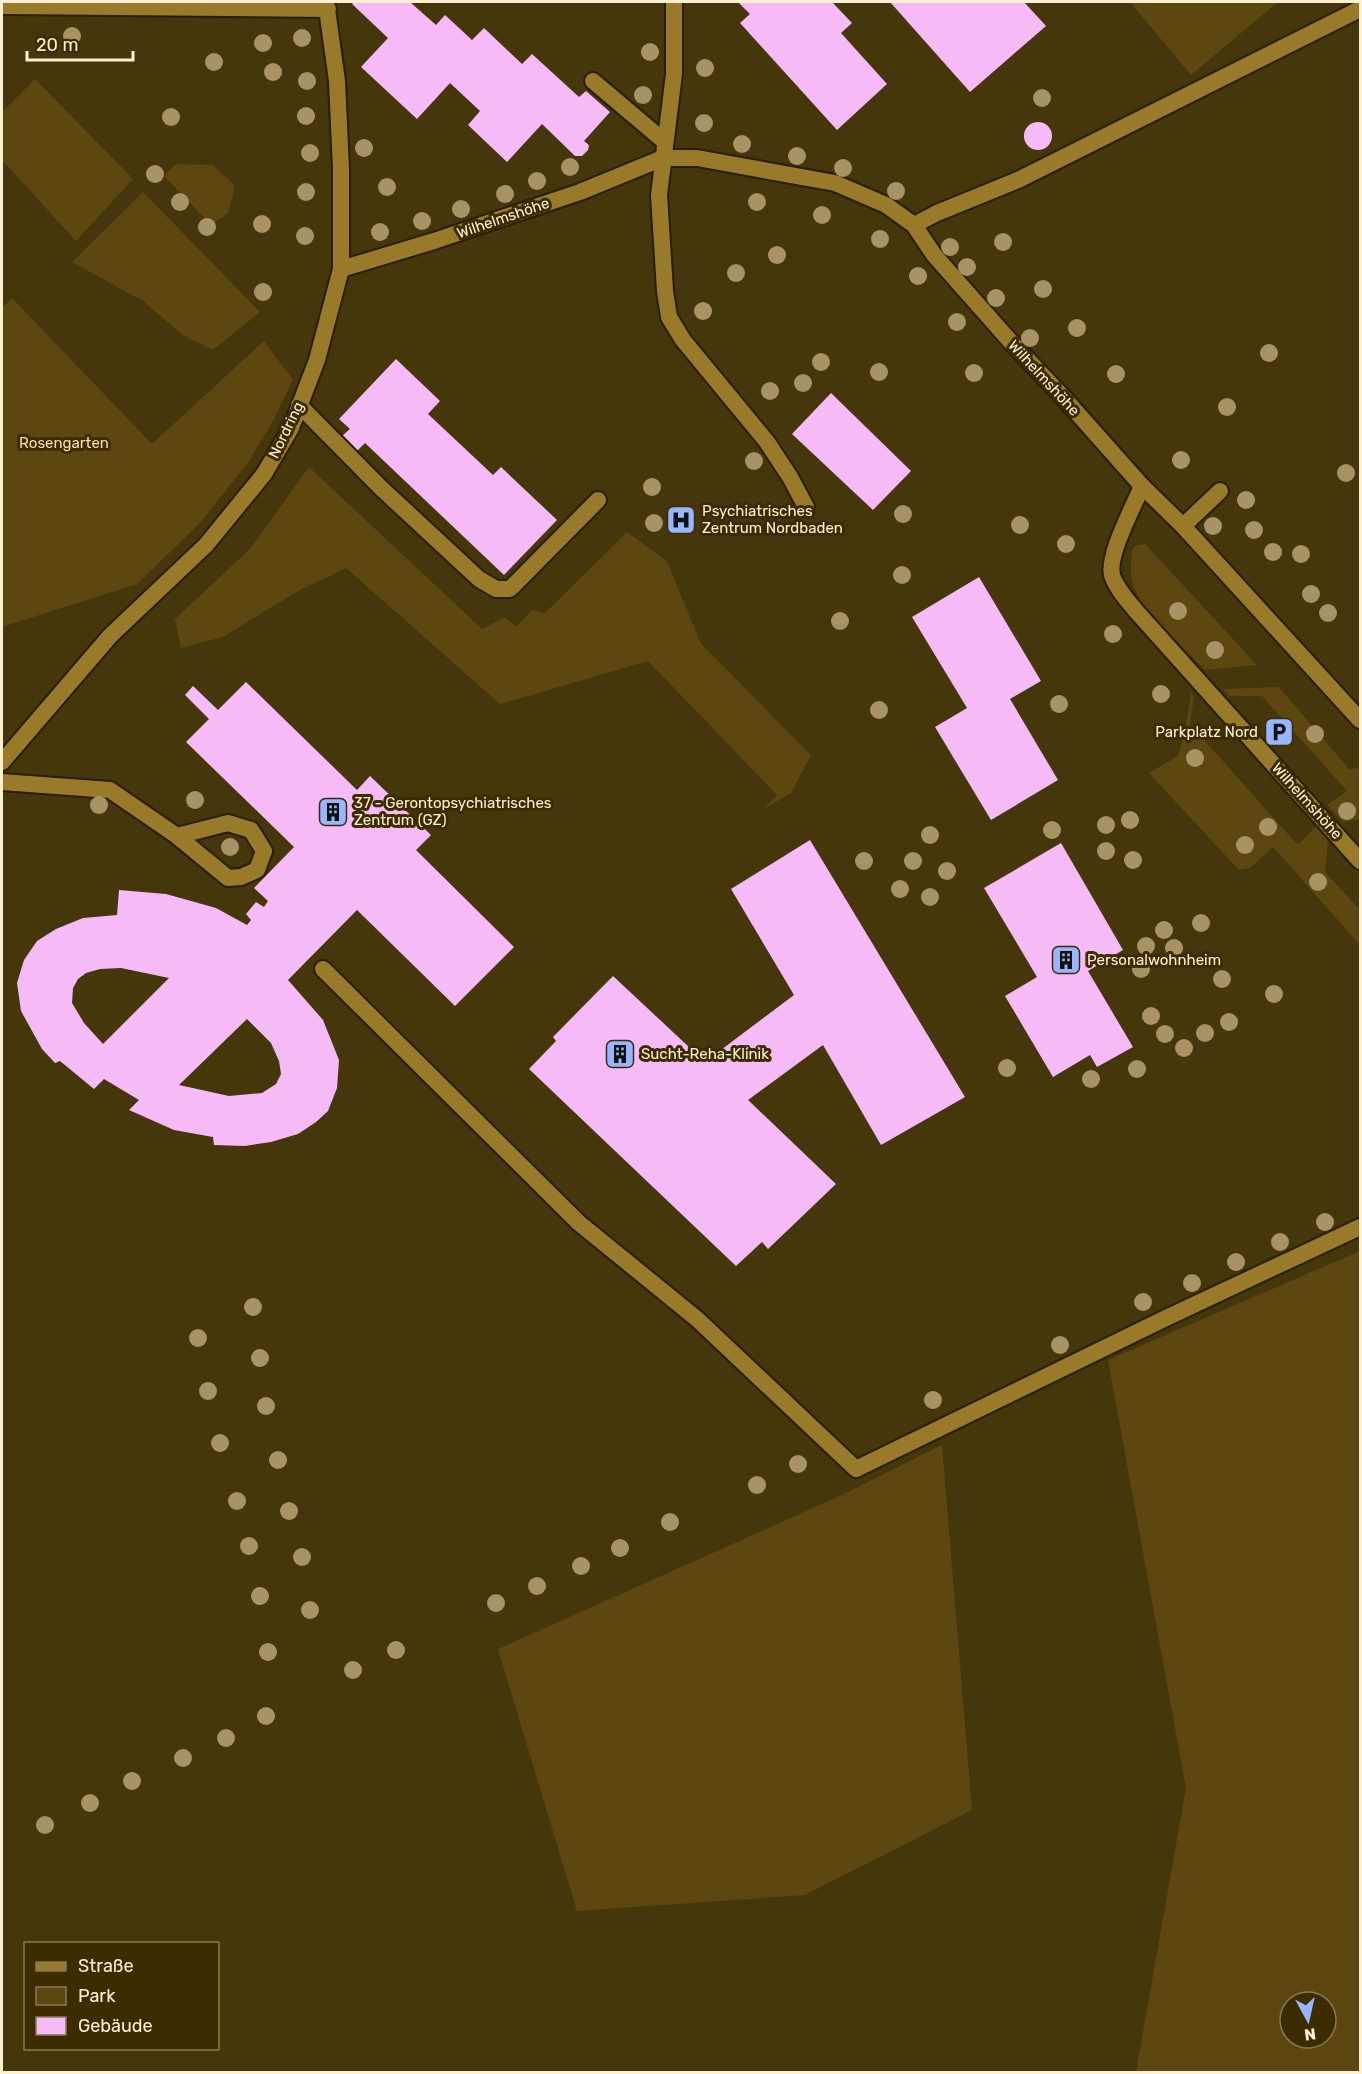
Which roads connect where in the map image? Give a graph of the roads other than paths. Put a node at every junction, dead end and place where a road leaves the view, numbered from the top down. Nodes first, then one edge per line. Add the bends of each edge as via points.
1 (675, 2) edge
2 (327, 5) edge
3 (2, 6) edge
4 (1360, 9) edge
5 (593, 81) dead end
6 (664, 150) junction
7 (914, 225) junction
8 (341, 269) junction
9 (299, 405) junction
10 (1142, 486) junction
11 (1220, 491) dead end
12 (598, 501) dead end
13 (806, 507) dead end
14 (1183, 526) junction
15 (1360, 720) edge
16 (2, 762) edge
17 (2, 782) edge
18 (177, 836) junction
19 (1360, 861) edge
20 (323, 969) dead end
21 (1360, 1227) edge

1 - 6 street via 674,74
2 - 3 street
2 - 8 street, Nordring via 338,92
4 - 7 street via 1018,180
5 - 6 street
6 - 7 street, Wilhelmshöhe via 834,183 886,205
6 - 8 street, Wilhelmshöhe via 580,192
6 - 13 street via 659,195 669,317 683,340 767,442
7 - 10 street, Wilhelmshöhe via 934,255
8 - 9 street, Nordring via 317,360
9 - 12 street via 381,488 479,579 496,589 510,589
9 - 16 street, Nordring via 291,428 264,474 206,545 110,636
10 - 14 street, Wilhelmshöhe
10 - 19 street, Wilhelmshöhe via 1111,560 1112,575 1119,589
11 - 14 street
14 - 15 street, Wilhelmshöhe
17 - 18 street via 110,789
18 - 18 street via 228,823 251,830 264,850 257,870 228,878
20 - 21 street via 579,1223 697,1319 856,1469

